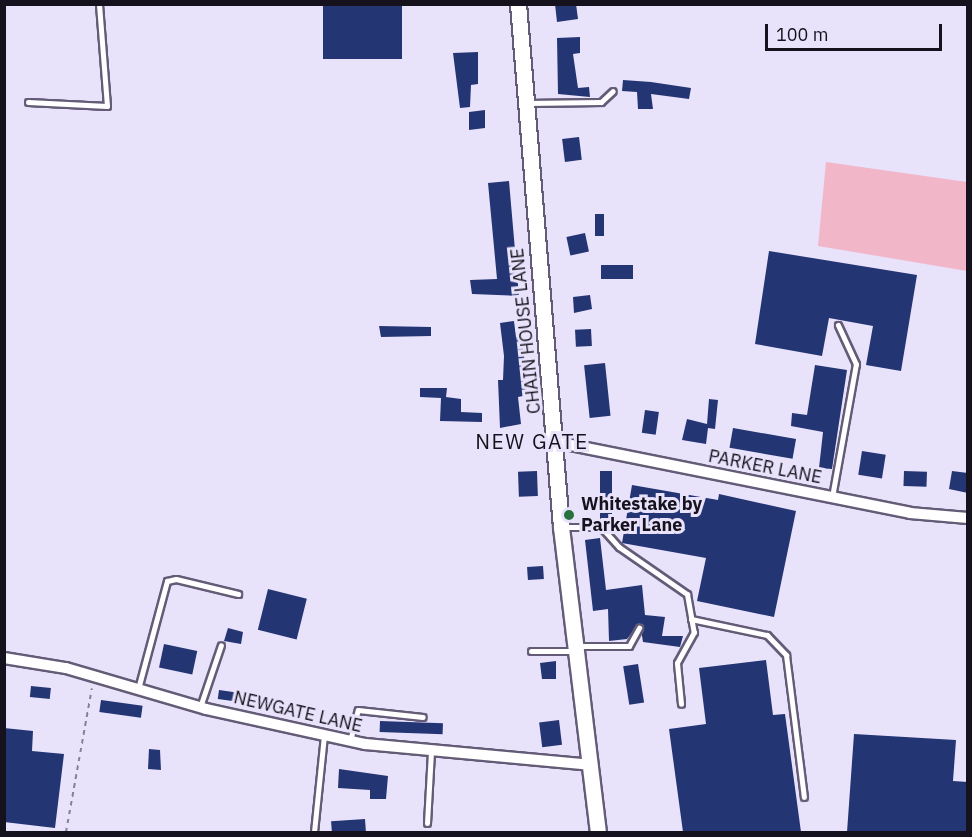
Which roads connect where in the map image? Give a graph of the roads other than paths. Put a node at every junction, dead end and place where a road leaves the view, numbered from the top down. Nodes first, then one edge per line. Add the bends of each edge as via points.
1 (99, 4) edge
2 (518, 4) edge
3 (614, 91) dead end
4 (28, 102) dead end
5 (525, 103) junction
6 (838, 325) dead end
7 (556, 442) junction
8 (832, 497) junction
9 (968, 518) edge
10 (561, 527) junction
11 (238, 594) dead end
12 (691, 619) junction
13 (639, 628) dead end
14 (221, 645) dead end
15 (578, 649) junction
16 (531, 651) dead end
17 (4, 658) edge
18 (138, 689) junction
19 (681, 704) dead end
20 (200, 707) junction
21 (423, 717) dead end
22 (324, 735) junction
23 (350, 741) junction
24 (431, 752) junction
25 (590, 765) junction
26 (804, 797) dead end
27 (427, 823) dead end
28 (314, 832) edge
29 (598, 832) edge

1 - 4 lane via 107,106
2 - 5 street, CHAIN HOUSE LANE
3 - 5 lane via 601,102
5 - 7 street, CHAIN HOUSE LANE
6 - 8 lane via 856,364
7 - 8 street, PARKER LANE
7 - 10 street, CHAIN HOUSE LANE
8 - 9 street, PARKER LANE via 910,513
10 - 12 lane via 601,527 619,547 687,594
10 - 15 street, CHAIN HOUSE LANE
11 - 18 lane via 176,579 168,582
12 - 19 lane via 694,632 677,663
12 - 26 lane via 767,635 786,655
13 - 15 lane via 630,646
14 - 20 lane
15 - 16 lane
15 - 25 street, CHAIN HOUSE LANE
17 - 18 street, NEWGATE LANE
18 - 20 street, NEWGATE LANE
20 - 22 street, NEWGATE LANE
21 - 23 lane via 358,710
22 - 23 street, NEWGATE LANE
22 - 28 lane
23 - 24 street, NEWGATE LANE
24 - 25 street, NEWGATE LANE
24 - 27 lane
25 - 29 street, CHAIN HOUSE LANE

